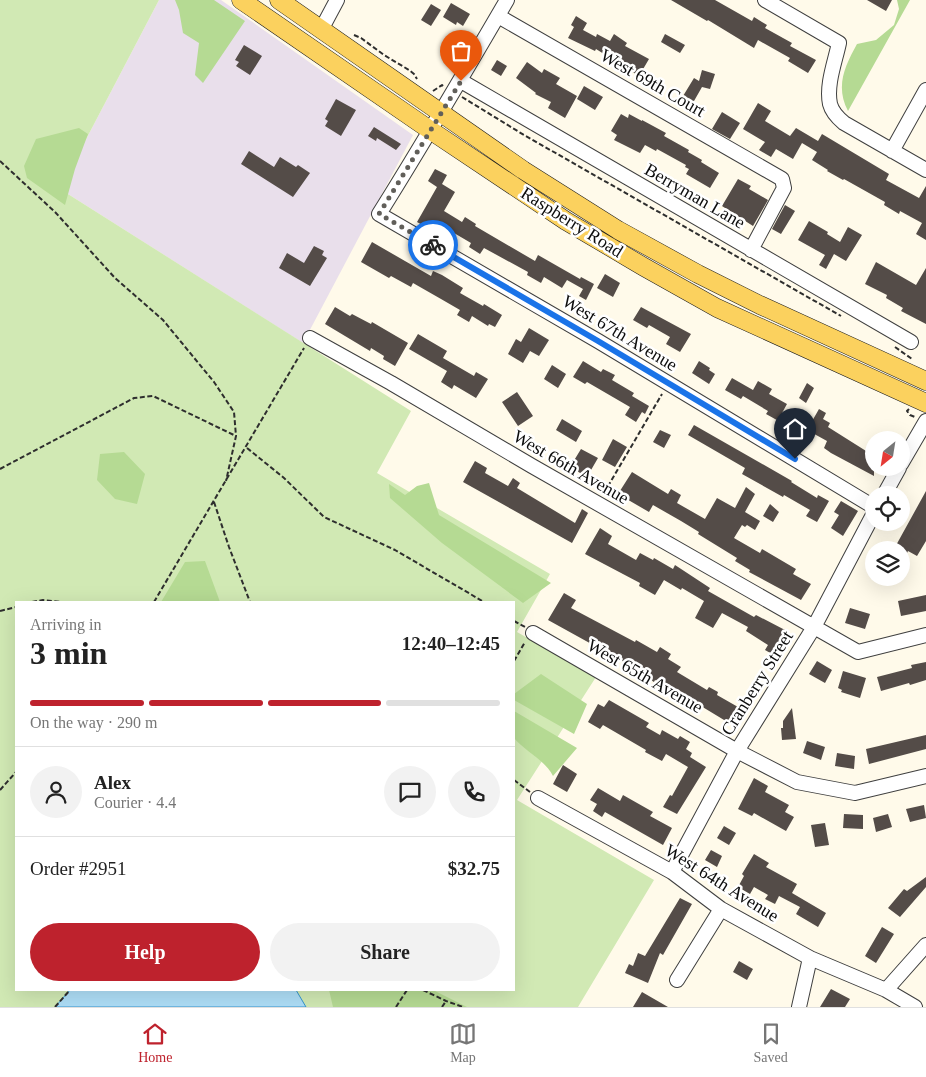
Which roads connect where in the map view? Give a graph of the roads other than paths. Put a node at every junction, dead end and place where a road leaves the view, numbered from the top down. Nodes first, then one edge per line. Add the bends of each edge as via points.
1 (242, 0) edge
2 (279, 0) edge
3 (337, 0) edge
4 (506, 0) edge
5 (765, 0) edge
6 (498, 16) junction
7 (321, 30) junction
8 (458, 86) junction
9 (925, 94) edge
10 (440, 112) junction
11 (430, 130) junction
12 (892, 150) junction
13 (926, 170) edge
14 (750, 250) junction
15 (310, 338) road end
16 (911, 342) dead end
17 (926, 381) edge
18 (926, 403) edge
19 (926, 421) edge
20 (910, 449) edge
21 (865, 502) edge
22 (865, 530) edge
23 (814, 627) junction
24 (533, 633) road end
25 (926, 635) edge
26 (737, 751) junction
27 (926, 776) edge
28 (538, 798) road end
29 (672, 872) junction
30 (721, 909) junction
31 (926, 945) edge
32 (810, 958) junction
33 (677, 980) dead end
34 (886, 990) junction
35 (799, 1007) edge
36 (915, 1007) edge

1 - 11 main road, Raspberry Road
2 - 7 main road, Raspberry Road
3 - 7 street
4 - 6 street
5 - 12 street via 839,43 830,105 844,123
6 - 8 street
6 - 14 street, West 69th Court via 782,178 784,188
7 - 10 main road, Raspberry Road
8 - 10 street
8 - 14 street, Berryman Lane
9 - 12 street
10 - 11 street
10 - 17 main road, Raspberry Road via 523,170 698,274
11 - 18 main road, Raspberry Road via 566,221 718,308
11 - 21 street, West 67th Avenue via 379,214
12 - 13 street
14 - 16 street, Berryman Lane
15 - 23 street, West 66th Avenue
19 - 20 street
22 - 23 street, Cranberry Street
23 - 25 street, West 66th Avenue via 858,652
23 - 26 street, Cranberry Street
24 - 26 street, West 65th Avenue
26 - 27 street, West 65th Avenue via 797,782 855,794
26 - 29 street, Cranberry Street
28 - 29 street, West 64th Avenue
29 - 30 street, West 64th Avenue
30 - 32 street, West 64th Avenue
30 - 33 street
31 - 34 street
32 - 34 street, West 64th Avenue
32 - 35 street
34 - 36 street, West 64th Avenue

